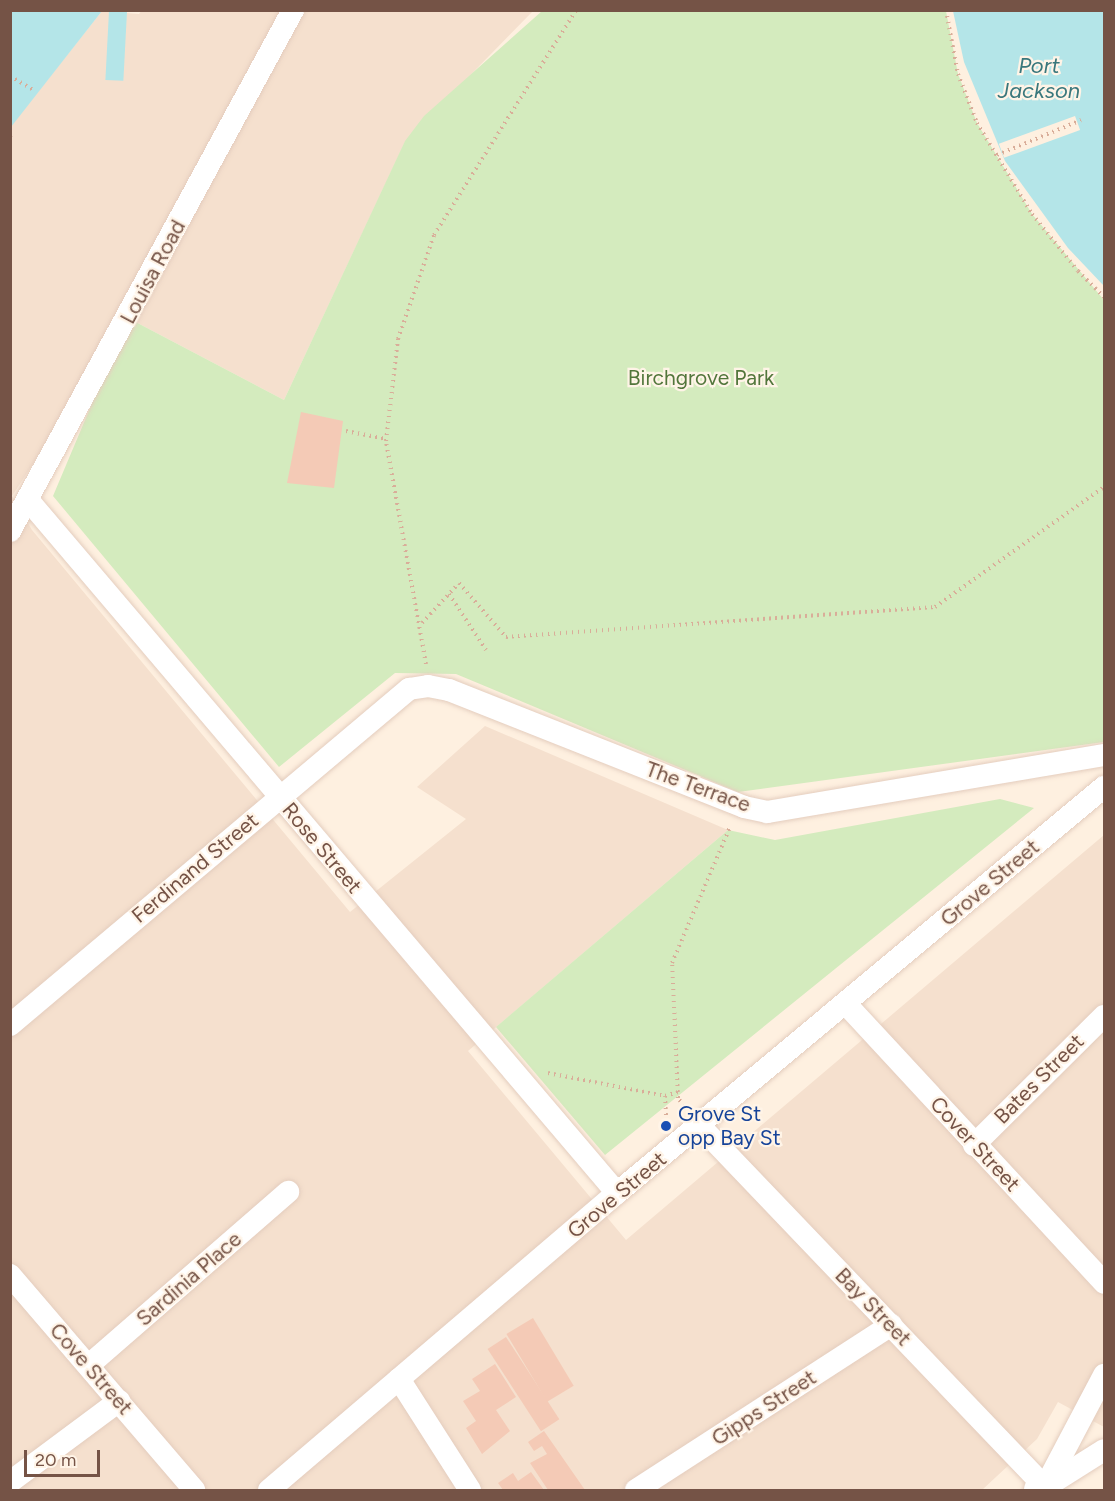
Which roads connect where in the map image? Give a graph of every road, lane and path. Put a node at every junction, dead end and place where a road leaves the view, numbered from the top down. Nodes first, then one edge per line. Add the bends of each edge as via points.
1 (293, 10) edge
2 (576, 10) edge
3 (946, 10) edge
4 (10, 76) edge
5 (32, 89) dead end
6 (1081, 120) dead end
7 (997, 155) junction
8 (1104, 297) edge
9 (346, 430) dead end
10 (386, 440) junction
11 (1104, 487) edge
12 (29, 501) junction
13 (10, 531) edge
14 (450, 594) junction
15 (422, 623) junction
16 (486, 650) dead end
17 (419, 688) junction
18 (1104, 755) edge
19 (1104, 787) edge
20 (280, 796) junction
21 (744, 807) junction
22 (846, 1004) junction
23 (1104, 1016) edge
24 (10, 1024) edge
25 (536, 1071) dead end
26 (678, 1092) junction
27 (665, 1095) junction
28 (666, 1115) dead end
29 (700, 1126) junction
30 (974, 1145) junction
31 (288, 1192) dead end
32 (617, 1193) junction
33 (10, 1275) edge
34 (1104, 1283) edge
35 (891, 1325) junction
36 (88, 1365) junction
37 (1104, 1375) edge
38 (399, 1379) junction
39 (119, 1401) junction
40 (1084, 1416) junction
41 (1104, 1449) edge
42 (10, 1482) edge
43 (1043, 1489) edge
44 (194, 1491) edge
45 (269, 1491) edge
46 (470, 1491) edge
47 (636, 1491) edge

1 - 12 street, Louisa Road
2 - 10 path via 434,235 398,339
3 - 7 path via 958,74 977,123
4 - 5 path
6 - 7 path
7 - 8 path via 1032,214
9 - 10 path
10 - 15 path
11 - 14 path via 935,608 506,637 459,583
12 - 13 street, Louisa Road
12 - 20 street, Rose Street
14 - 15 path
14 - 16 path
15 - 17 path
17 - 20 street, Ferdinand Street
17 - 21 street, The Terrace via 449,690
18 - 21 street, The Terrace via 794,809 767,812
19 - 22 street, Grove Street
20 - 24 street, Ferdinand Street
20 - 32 street, Rose Street
21 - 26 path via 729,830 672,963
22 - 29 street, Grove Street
22 - 30 street, Cover Street
23 - 30 street, Bates Street
25 - 27 path
26 - 27 path
26 - 29 path via 678,1098
27 - 28 path
29 - 32 street, Grove Street
29 - 35 street, Bay Street
30 - 34 street, Cover Street
31 - 36 street, Sardinia Place
32 - 38 street, Grove Street
33 - 36 street, Cove Street
35 - 43 street, Bay Street
35 - 47 street, Gipps Street
36 - 39 street, Cove Street
37 - 40 street
38 - 45 street, Grove Street
38 - 46 street
39 - 42 street
39 - 44 street, Cove Street
40 - 41 street via 1093,1437
40 - 43 street
41 - 43 street

